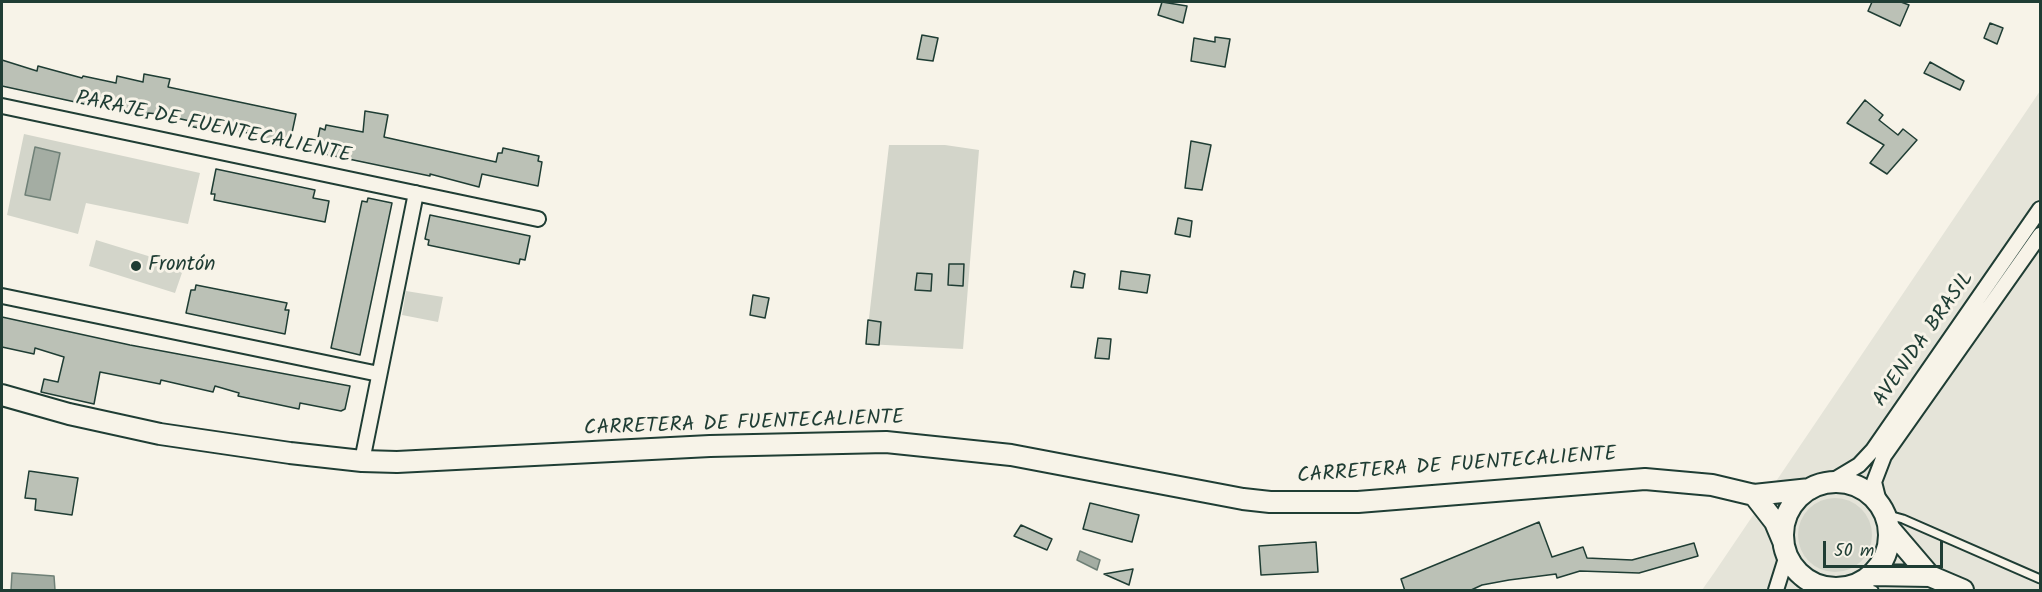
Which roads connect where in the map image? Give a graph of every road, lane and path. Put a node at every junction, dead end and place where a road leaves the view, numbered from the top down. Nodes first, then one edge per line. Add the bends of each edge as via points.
1 (2, 106) edge
2 (416, 193) junction
3 (2040, 208) edge
4 (538, 219) dead end
5 (2040, 235) edge
6 (2, 296) edge
7 (379, 374) junction
8 (2, 395) edge
9 (362, 461) junction
10 (1830, 483) junction
11 (1810, 489) junction
12 (1754, 495) junction
13 (1885, 516) junction
14 (1785, 549) junction
15 (1930, 576) junction
16 (2040, 579) edge
17 (1867, 583) edge
18 (1823, 589) edge
19 (1776, 591) edge
20 (1963, 591) edge

1 - 2 street, PARAJE DE FUENTECALIENTE
2 - 4 street, PARAJE DE FUENTECALIENTE
2 - 7 street
3 - 10 street, AVENIDA BRASIL via 1874,450
5 - 13 street, AVENIDA BRASIL via 1884,456 1874,482
6 - 7 street
7 - 9 street
8 - 9 main road, CARRETERA DE FUENTECALIENTE via 160,434
9 - 12 main road, CARRETERA DE FUENTECALIENTE via 886,442 1011,455 1270,502 1358,502 1644,479 1712,485
10 - 11 main road
10 - 13 main road via 1858,487
11 - 12 main road, CARRETERA DE FUENTECALIENTE
11 - 14 main road via 1788,512
12 - 14 main road via 1775,522
13 - 15 main road
13 - 16 lane via 1904,519
13 - 17 main road via 1888,546
14 - 18 main road via 1803,576
14 - 19 street
15 - 17 main road
15 - 20 main road
17 - 18 main road

